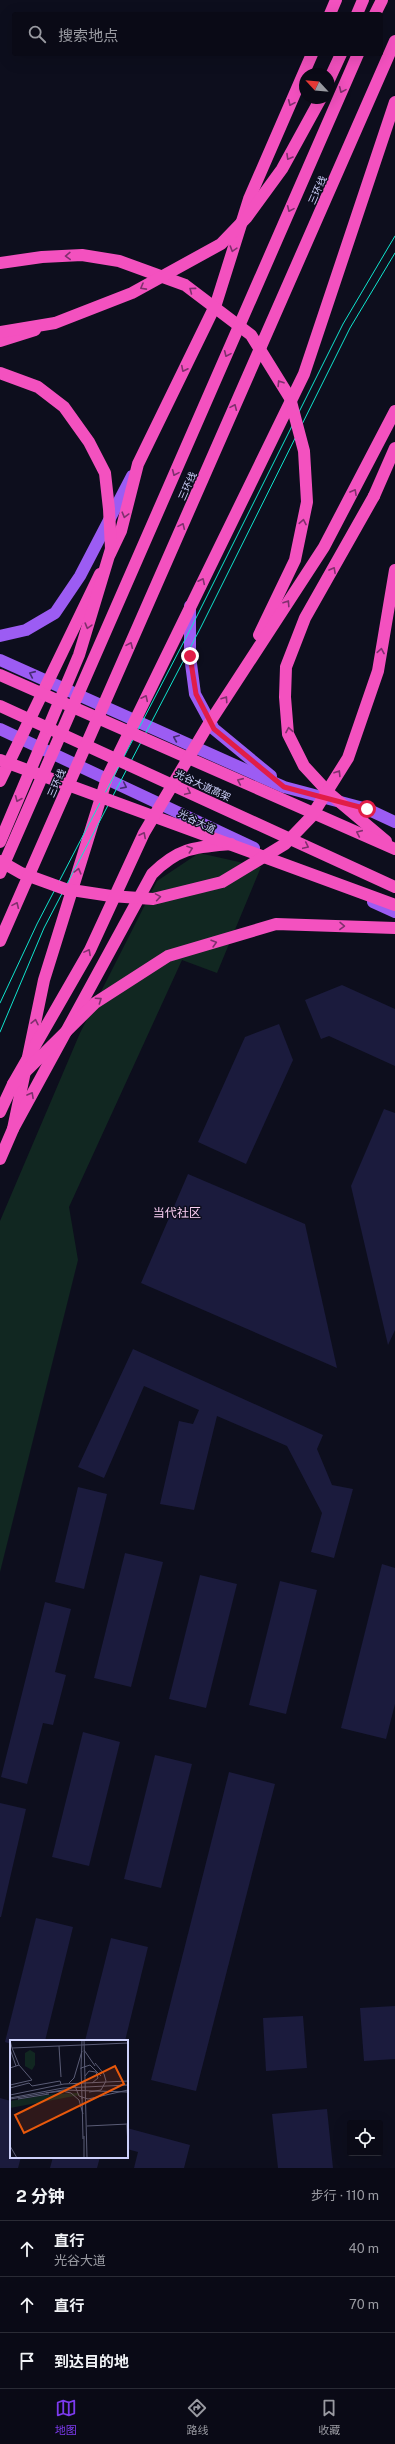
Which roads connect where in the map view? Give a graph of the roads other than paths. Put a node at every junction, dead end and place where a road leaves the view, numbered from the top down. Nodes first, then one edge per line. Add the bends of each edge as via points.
1 (336, 0) edge
2 (363, 0) edge
3 (382, 0) edge
4 (331, 12) edge
5 (358, 12) edge
6 (376, 12) edge
7 (395, 41) edge
8 (311, 56) edge
9 (340, 56) edge
10 (357, 56) edge
11 (335, 68) edge
12 (395, 102) edge
13 (318, 104) edge
14 (0, 263) edge
15 (55, 324) junction
16 (0, 332) edge
17 (0, 341) edge
18 (0, 373) edge
19 (395, 411) edge
20 (395, 448) edge
21 (138, 464) junction
22 (395, 570) edge
23 (190, 605) junction
24 (0, 636) edge
25 (0, 660) edge
26 (0, 670) edge
27 (0, 675) edge
28 (48, 681) junction
29 (236, 683) junction
30 (19, 684) junction
31 (0, 706) edge
32 (135, 720) junction
33 (0, 729) edge
34 (20, 739) junction
35 (0, 760) edge
36 (107, 778) junction
37 (0, 781) edge
38 (284, 787) junction
39 (395, 822) edge
40 (0, 842) edge
41 (243, 843) junction
42 (395, 848) edge
43 (0, 861) edge
44 (0, 873) edge
45 (395, 887) edge
46 (395, 905) edge
47 (395, 912) edge
48 (395, 928) edge
49 (0, 941) edge
50 (14, 1084) junction
51 (0, 1112) edge
52 (13, 1129) junction
53 (0, 1159) edge

1 - 4 highway
2 - 5 highway
3 - 6 highway
49 -> 7 highway, 三环线, bridge
8 -> 21 highway via 249,199 216,304
9 - 11 highway
10 -> 44 highway, 三环线, bridge
23 -> 12 highway via 304,374
13 -> 15 highway, bridge via 282,169 247,216 221,244 132,294
29 -> 14 highway, bridge via 295,560 302,524 306,502 304,451 290,398 251,335 185,285 119,261 82,255
15 - 16 highway, bridge
15 - 17 highway, bridge
18 -> 40 highway, bridge via 38,387 64,407 89,442 105,474 110,549 79,656
29 -> 19 highway, bridge via 324,547
42 -> 20 highway, bridge via 329,792 304,766 288,734 285,697 286,667 305,618 374,496
21 - 24 main road via 80,576 55,613 26,630
21 -> 28 highway via 121,531
43 -> 22 highway, bridge via 21,873 65,889 111,896 154,898 222,882 285,844 311,817 348,758 378,672
32 -> 23 highway
23 - 38 main road via 190,656 196,694 214,729
28 -> 25 main road
26 - 30 highway, bridge
27 - 30 highway, 光谷大道高架, bridge
28 - 32 main road
28 - 34 highway
50 -> 29 highway, bridge via 90,950 144,832
42 -> 30 highway, 光谷大道高架, bridge
31 -> 45 highway, 光谷大道高架, bridge
32 - 36 highway
38 -> 32 main road
33 - 34 main road, 光谷大道
34 - 36 main road, 光谷大道
34 - 37 highway
35 - 46 highway, bridge
36 -> 41 main road, 光谷大道
52 -> 36 highway via 44,980
38 - 39 main road via 367,809
41 - 47 main road, 光谷大道 via 310,870
52 -> 41 highway via 152,874 166,860 193,847
50 -> 48 highway, bridge via 95,1003 168,956 276,924
50 - 51 highway, bridge
52 - 53 highway

